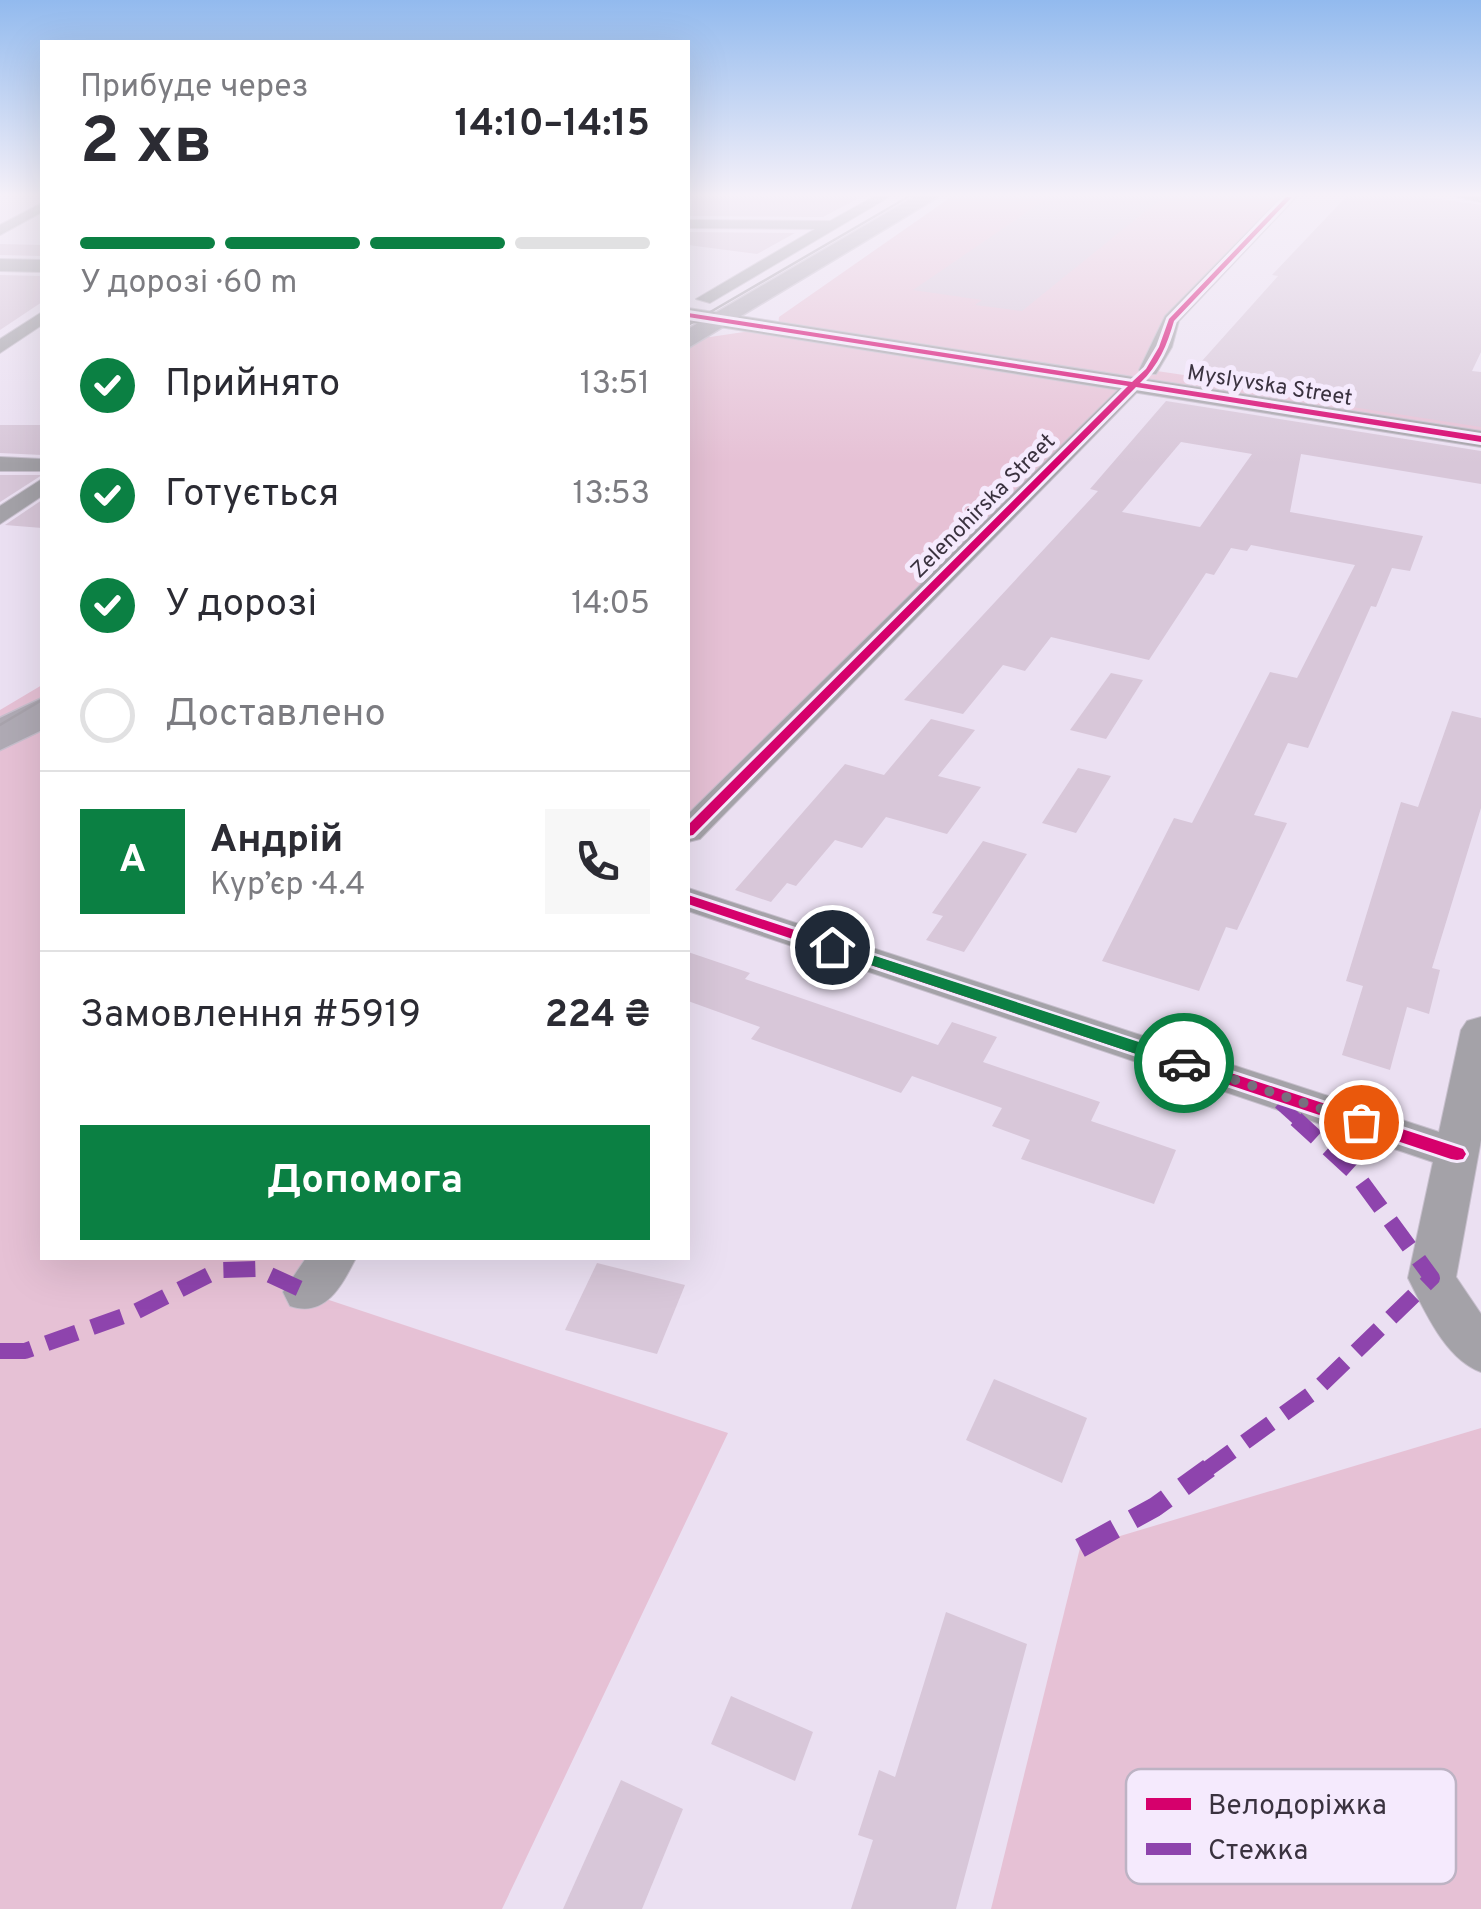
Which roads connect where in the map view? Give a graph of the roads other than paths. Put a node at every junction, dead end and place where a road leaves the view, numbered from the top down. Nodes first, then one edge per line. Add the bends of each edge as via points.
1 (755, 286) edge
2 (772, 286) edge
3 (1203, 286) edge
4 (40, 318) edge
5 (712, 320) edge
6 (0, 348) edge
7 (1141, 378) junction
8 (1481, 419) edge
9 (1481, 439) edge
10 (0, 464) edge
11 (40, 465) edge
12 (40, 487) edge
13 (0, 517) edge
14 (40, 686) edge
15 (0, 710) edge
16 (40, 712) edge
17 (0, 737) edge
18 (690, 830) edge
19 (690, 900) edge
20 (1481, 1030) edge
21 (1457, 1154) junction
22 (1481, 1350) edge

1 - 5 street
2 - 5 main road
3 - 7 street, Zelenohirska Street via 1170,320 1164,347
4 - 6 street
5 - 7 street, Myslyvska Street
7 - 8 street, Myslyvska Street
7 - 9 street, Myslyvska Street
7 - 18 street, Zelenohirska Street
10 - 11 street
12 - 13 street
14 - 15 main road
16 - 17 main road
19 - 21 street
20 - 21 street
21 - 22 street via 1432,1278

